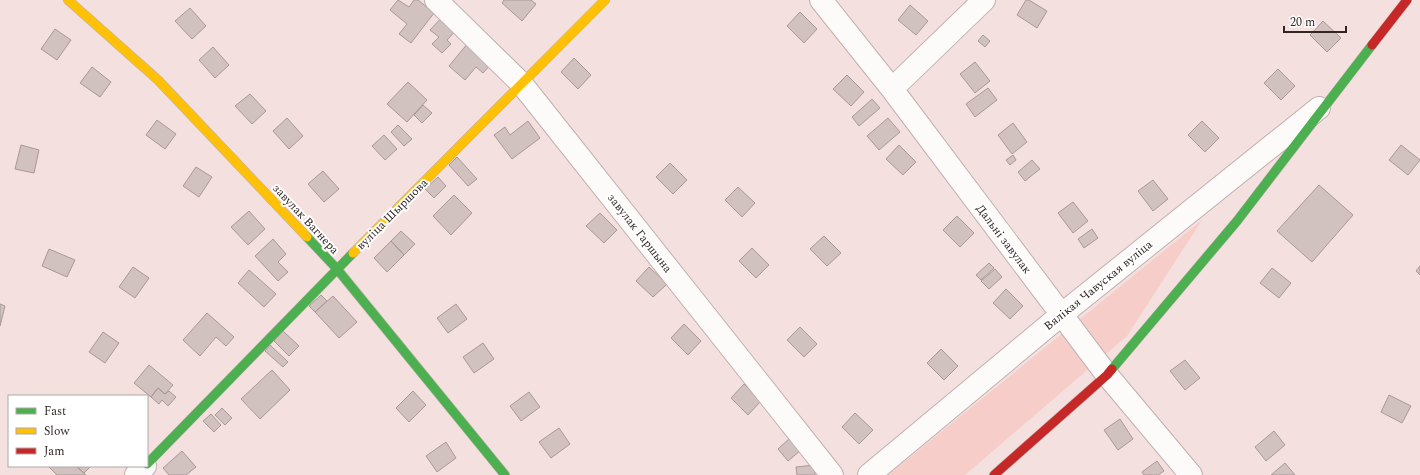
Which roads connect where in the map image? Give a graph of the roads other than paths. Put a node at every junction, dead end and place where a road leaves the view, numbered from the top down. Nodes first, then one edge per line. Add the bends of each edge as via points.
1 (68, 0) edge
2 (436, 0) edge
3 (605, 0) edge
4 (821, 0) edge
5 (984, 0) edge
6 (1407, 0) edge
7 (521, 84) junction
8 (892, 89) junction
9 (1331, 99) junction
10 (337, 269) junction
11 (1061, 315) junction
12 (1107, 375) junction
13 (148, 463) edge
14 (144, 467) edge
15 (136, 475) edge
16 (505, 475) edge
17 (832, 475) edge
18 (869, 475) edge
19 (994, 475) edge
20 (1191, 475) edge

1 - 10 street, завулак Вагнера via 158,80
2 - 7 street, завулак Гаршына
3 - 7 street, вуліца Шыршова
4 - 8 street, Дальні завулак
5 - 8 street
6 - 9 street, Вялікая Чавуская вуліца
7 - 10 street, вуліца Шыршова
7 - 17 street, завулак Гаршына
8 - 11 street, Дальні завулак
9 - 11 street, Вялікая Чавуская вуліца
9 - 12 street, Вялікая Чавуская вуліца via 1237,221
10 - 13 street, вуліца Шыршова
10 - 16 street, завулак Вагнера
11 - 12 street, Дальні завулак
11 - 18 street, Вялікая Чавуская вуліца
12 - 19 street, Вялікая Чавуская вуліца
12 - 20 street, Дальні завулак
14 - 15 street

